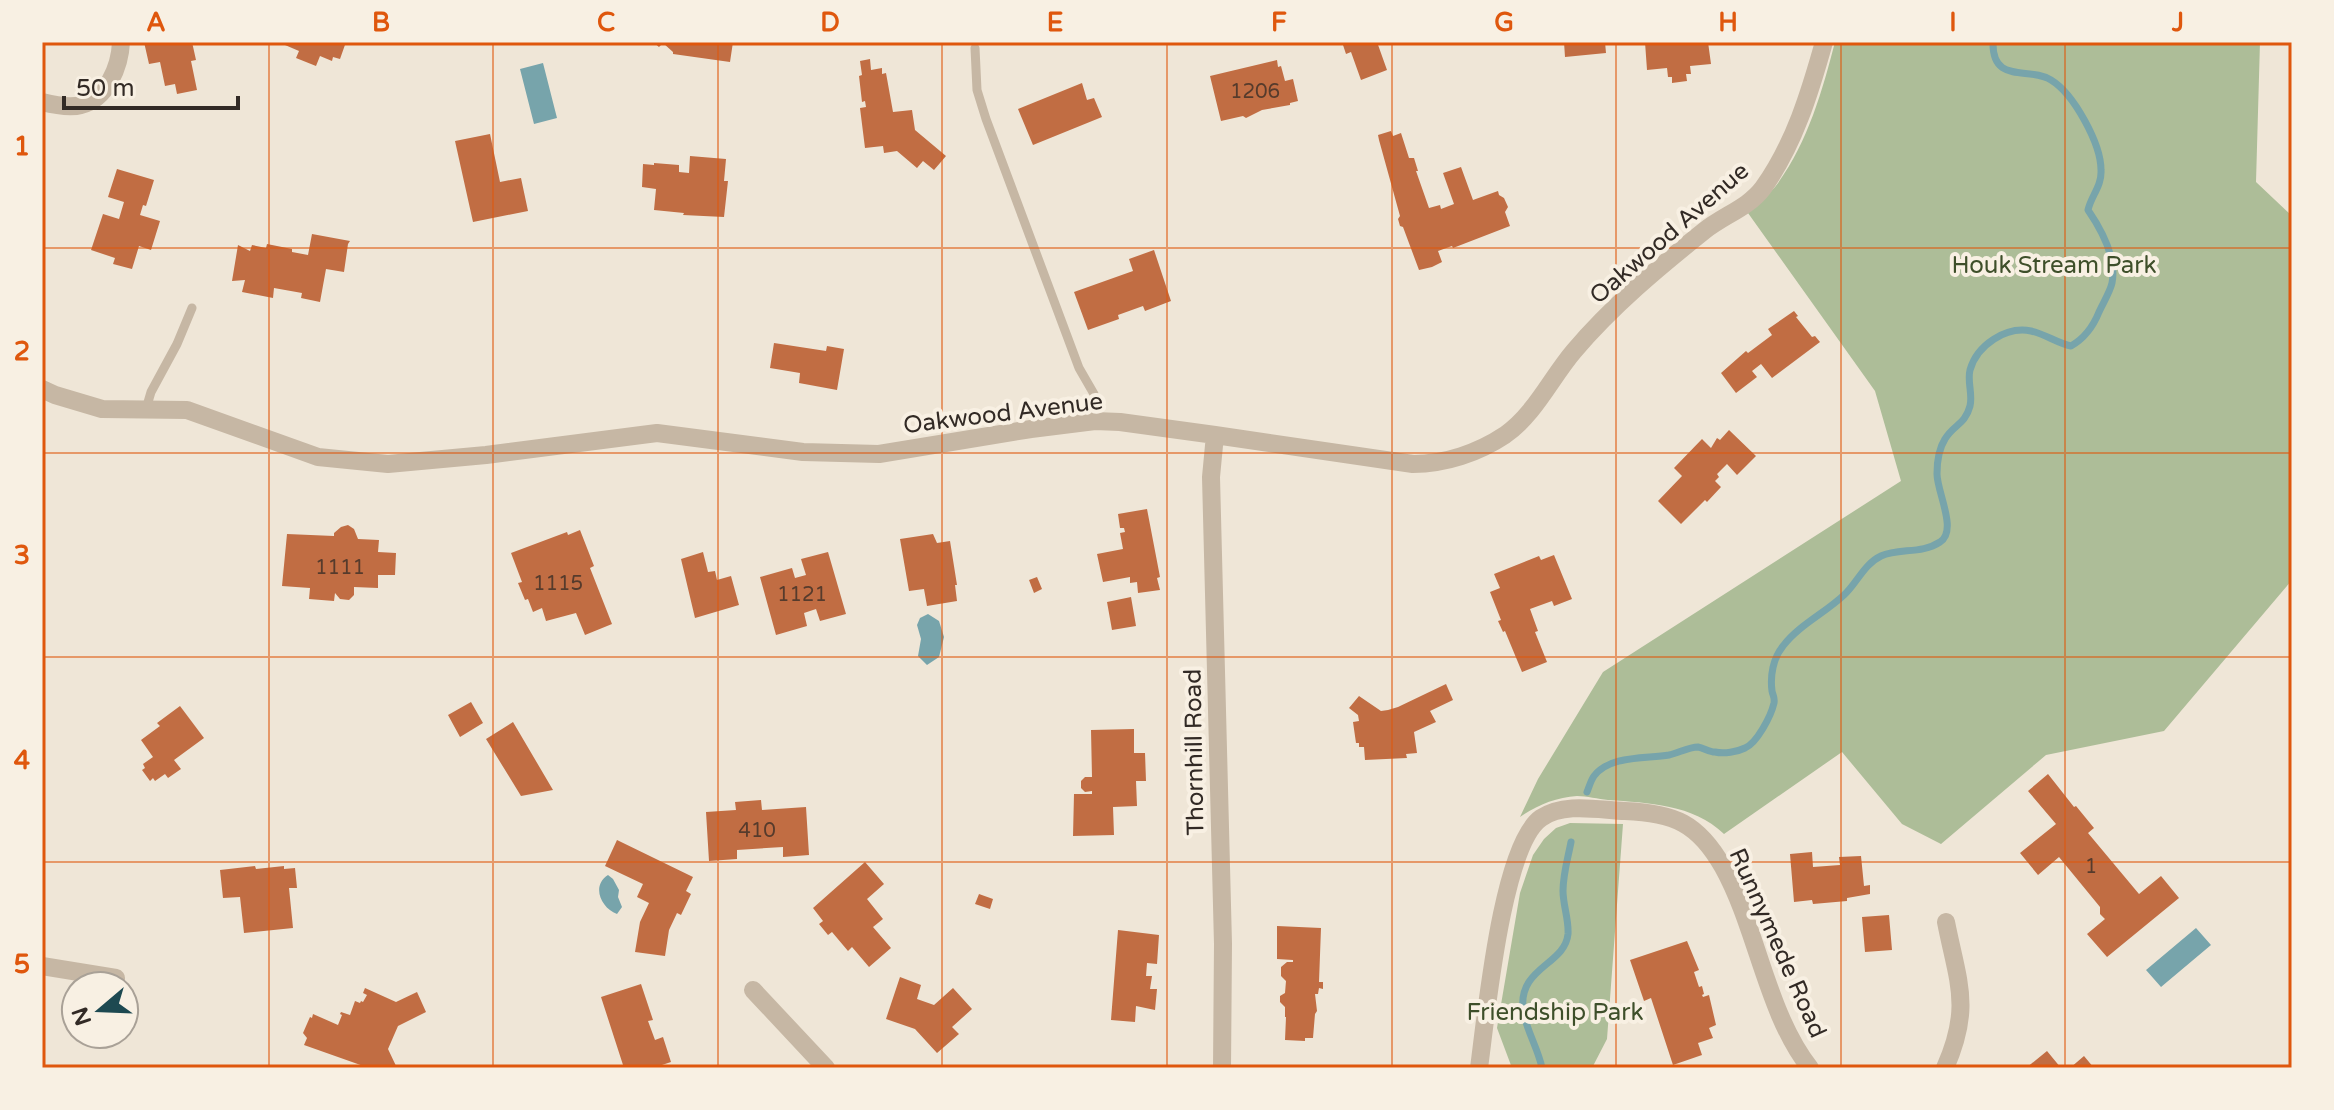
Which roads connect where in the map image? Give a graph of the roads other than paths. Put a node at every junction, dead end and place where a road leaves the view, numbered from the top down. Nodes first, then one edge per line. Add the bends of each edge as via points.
1 (121, 42) edge
2 (1824, 42) edge
3 (975, 48) dead end
4 (42, 102) edge
5 (192, 308) dead end
6 (42, 389) edge
7 (146, 409) junction
8 (1095, 421) junction
9 (1215, 435) junction
10 (1946, 922) dead end
11 (42, 966) edge
12 (67, 970) edge
13 (753, 990) dead end
14 (826, 1068) edge
15 (1222, 1068) edge
16 (1479, 1068) edge
17 (1810, 1068) edge
18 (1945, 1068) edge

1 - 4 street via 110,82 92,100 77,106
2 - 9 street, Oakwood Avenue via 1799,119 1760,191 1708,228 1607,316 1506,434 1485,447 1429,464
3 - 8 lane via 977,90 1079,368 1094,394
5 - 7 lane
6 - 7 street, Oakwood Avenue via 102,409
7 - 8 street, Oakwood Avenue via 187,410 318,457 388,464 657,433 803,452 879,454
8 - 9 street, Oakwood Avenue
9 - 15 street, Thornhill Road via 1211,477
10 - 18 street via 1962,1008
11 - 12 street
13 - 14 street
16 - 17 street, Runnymede Road via 1494,957 1523,840 1543,817 1580,809 1654,813 1678,819 1703,837 1724,868 1783,1020

